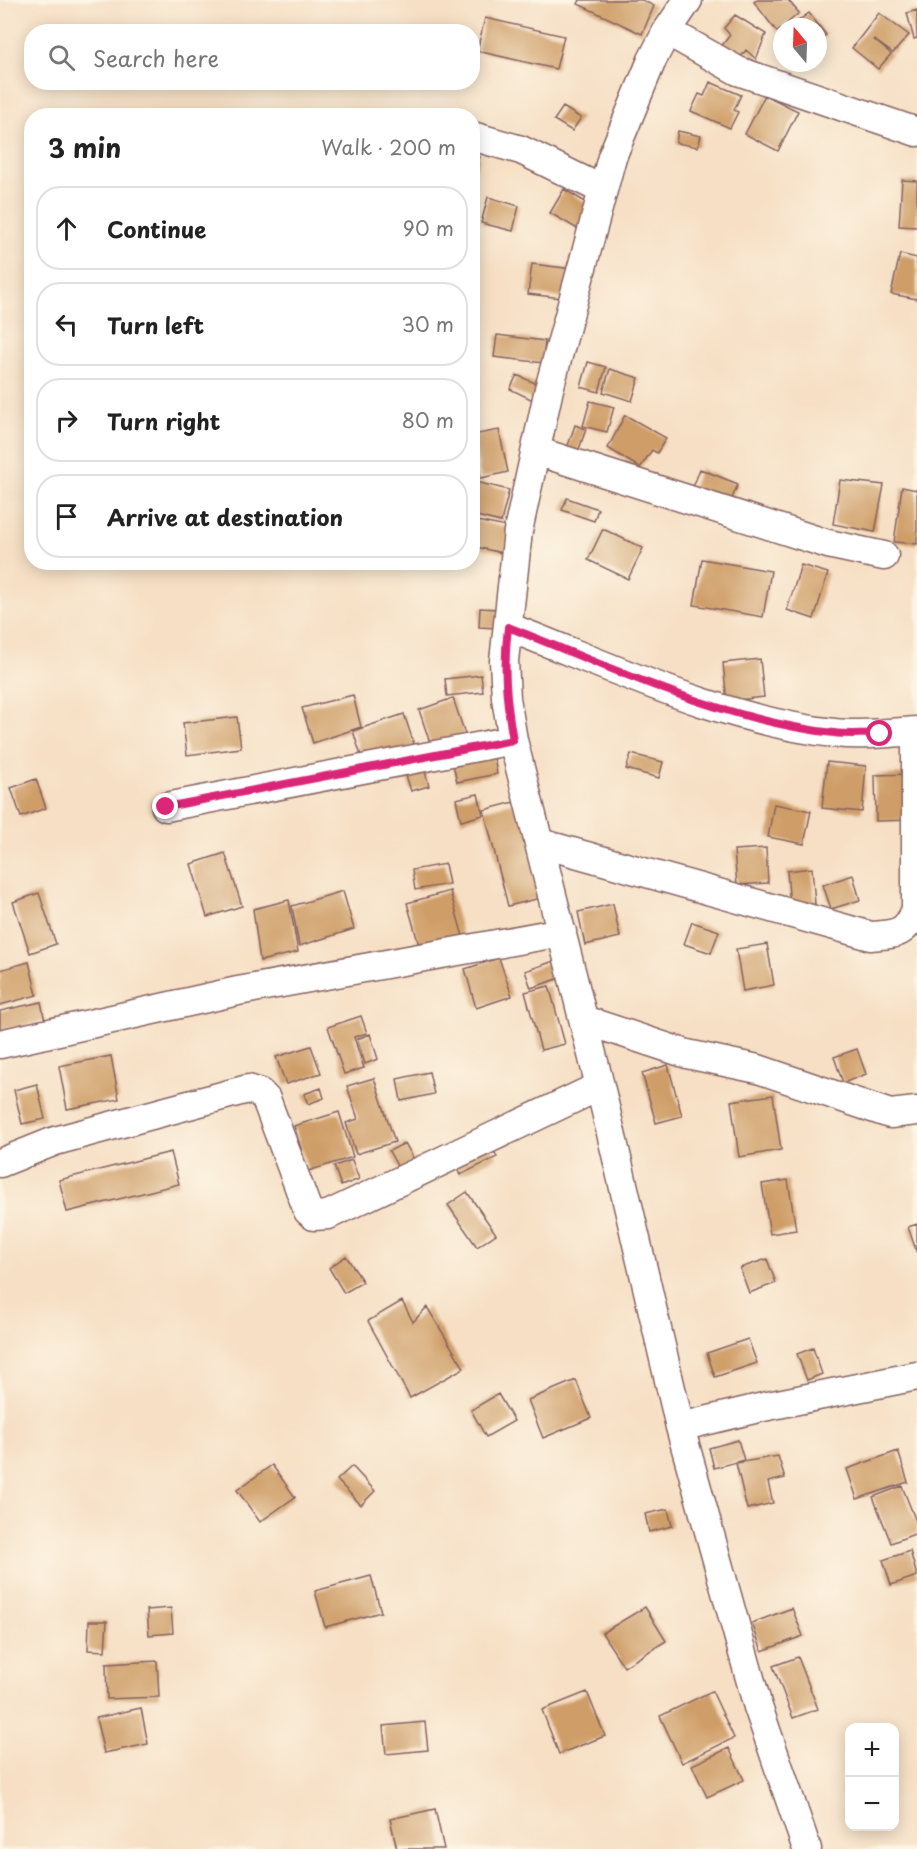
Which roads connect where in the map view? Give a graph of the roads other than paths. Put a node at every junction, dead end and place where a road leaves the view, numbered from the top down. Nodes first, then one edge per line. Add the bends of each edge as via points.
1 (688, 0) edge
2 (667, 31) junction
3 (917, 132) edge
4 (480, 138) edge
5 (603, 190) junction
6 (536, 451) junction
7 (884, 556) dead end
8 (508, 627) junction
9 (916, 731) edge
10 (513, 740) junction
11 (166, 807) dead end
12 (540, 843) junction
13 (562, 932) junction
14 (584, 1020) junction
15 (0, 1044) edge
16 (600, 1086) junction
17 (917, 1112) edge
18 (0, 1163) edge
19 (917, 1376) edge
20 (680, 1427) junction
21 (807, 1849) edge

1 - 2 street
2 - 3 street via 727,66
2 - 5 street via 612,157
4 - 5 street via 521,150
5 - 6 street
6 - 7 street via 828,544
6 - 8 street via 518,531
8 - 9 street via 701,702 758,718 836,733
8 - 10 street via 505,689
9 - 12 street via 916,909 909,925 893,934 872,936
10 - 11 street
10 - 12 street
12 - 13 street
13 - 14 street
13 - 15 street via 238,991
14 - 16 street
14 - 17 street via 687,1054 758,1069 890,1114
16 - 18 street via 328,1215 314,1216 308,1210 266,1099 248,1089 56,1141
16 - 20 street
19 - 20 street
20 - 21 street via 758,1707

